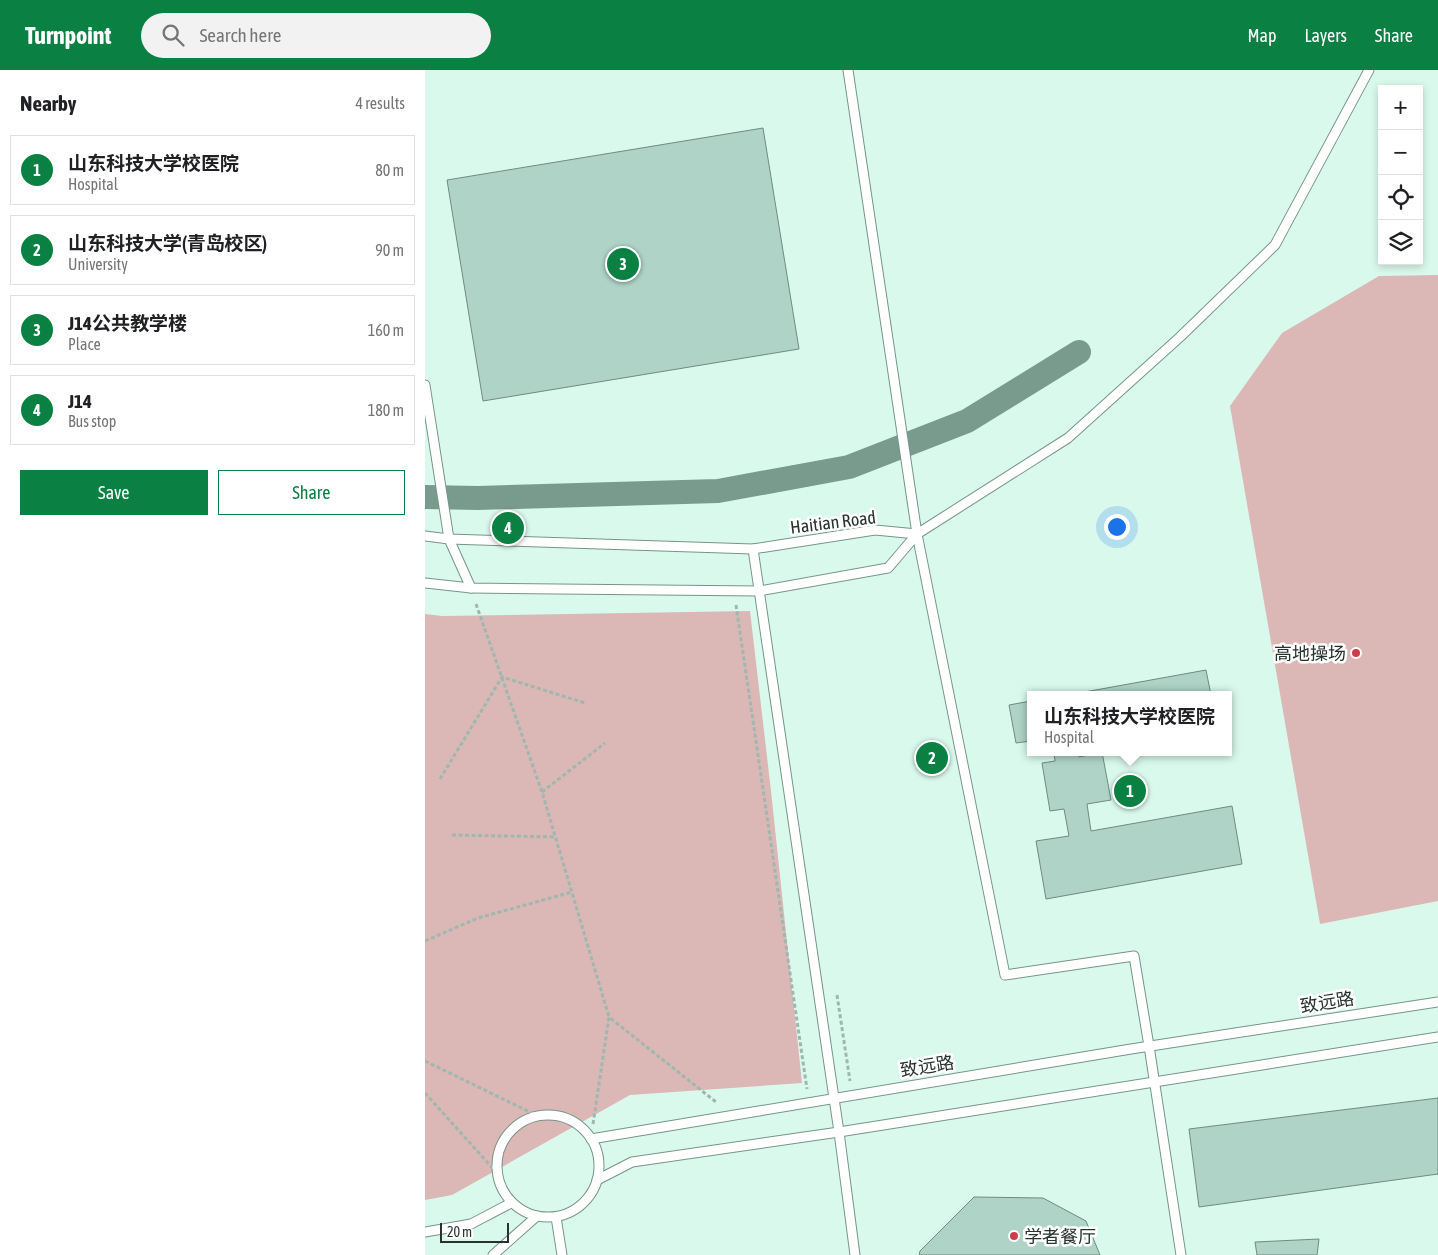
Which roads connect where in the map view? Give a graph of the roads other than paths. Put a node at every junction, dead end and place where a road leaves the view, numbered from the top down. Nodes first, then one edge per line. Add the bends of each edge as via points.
1 (848, 70) edge
2 (1369, 70) edge
3 (425, 385) edge
4 (917, 534) junction
5 (425, 536) edge
6 (449, 539) junction
7 (753, 549) junction
8 (425, 583) edge
9 (471, 588) junction
10 (759, 591) junction
11 (1438, 1002) edge
12 (1438, 1037) edge
13 (1149, 1046) junction
14 (1155, 1082) junction
15 (834, 1098) junction
16 (839, 1132) junction
17 (591, 1138) junction
18 (597, 1180) junction
19 (511, 1202) junction
20 (537, 1216) junction
21 (556, 1217) junction
22 (425, 1232) edge
23 (493, 1255) edge
24 (562, 1255) edge
25 (855, 1255) edge
26 (1181, 1255) edge

1 - 4 lane
2 - 4 lane via 1275,245 1180,337 1068,438
3 - 6 lane
4 - 7 lane, Haitian Road via 875,530
4 - 10 lane via 888,568
4 - 13 lane via 1005,975 1133,956
5 - 6 lane, Haitian Road
6 - 7 lane, Haitian Road
6 - 9 lane
7 - 10 lane
8 - 9 lane
9 - 10 lane
10 - 15 lane
11 - 13 lane, 致远路
12 - 14 lane
13 - 14 lane
13 - 15 lane, 致远路
14 - 16 lane
14 - 26 lane
15 - 16 lane
15 - 17 lane, 致远路
16 - 18 lane via 632,1162
16 - 25 lane
17 - 18 lane via 599,1166
17 - 19 lane via 568,1119 553,1115 523,1121 511,1130 499,1149 496,1172 501,1188
18 - 21 lane via 581,1205
19 - 20 lane
19 - 22 lane via 471,1224
20 - 21 lane
20 - 23 lane
21 - 24 lane

